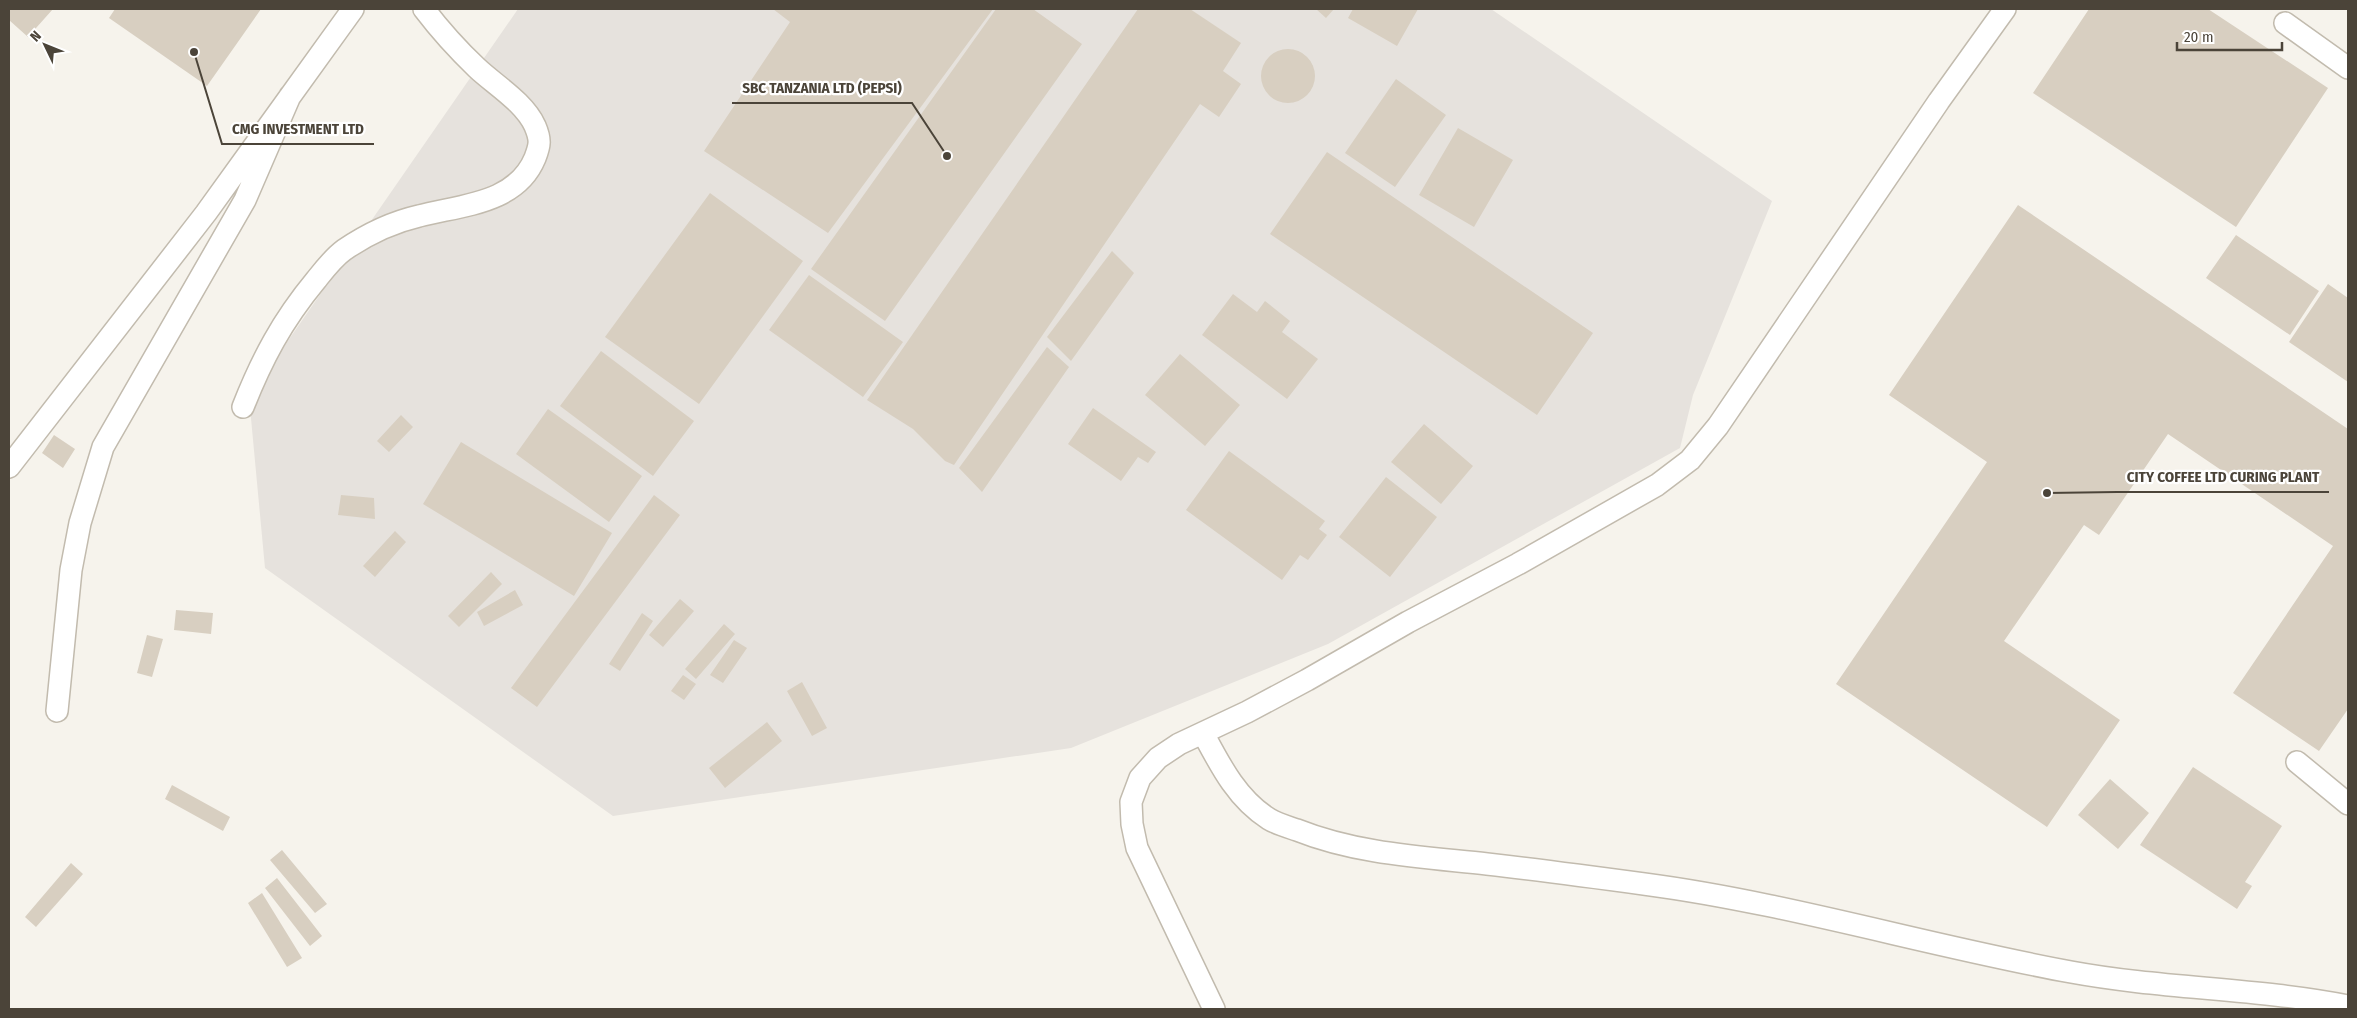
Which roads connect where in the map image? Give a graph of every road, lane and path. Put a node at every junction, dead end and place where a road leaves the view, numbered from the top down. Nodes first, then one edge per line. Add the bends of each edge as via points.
1 (353, 9) edge
2 (424, 9) edge
3 (2005, 9) edge
4 (2286, 23) dead end
5 (2348, 68) edge
6 (290, 96) junction
7 (243, 408) dead end
8 (9, 466) edge
9 (57, 712) dead end
10 (1203, 733) junction
11 (2297, 762) dead end
12 (2348, 804) edge
13 (2348, 1006) edge
14 (1214, 1009) edge

1 - 6 lane
2 - 7 lane via 447,38 524,109 535,125 541,144 531,168 508,192 465,207 395,224 370,234 343,251 299,300 276,335 258,368
3 - 10 lane via 1718,426 1690,460 1657,485 1518,564
4 - 5 lane
6 - 8 lane via 206,213
6 - 9 lane via 245,200 103,447 80,523 71,570
10 - 13 lane via 1224,771 1246,800 1270,820 1356,848 1647,884 1821,916 2090,975
10 - 14 lane via 1158,758 1140,778 1131,802 1137,848
11 - 12 lane

